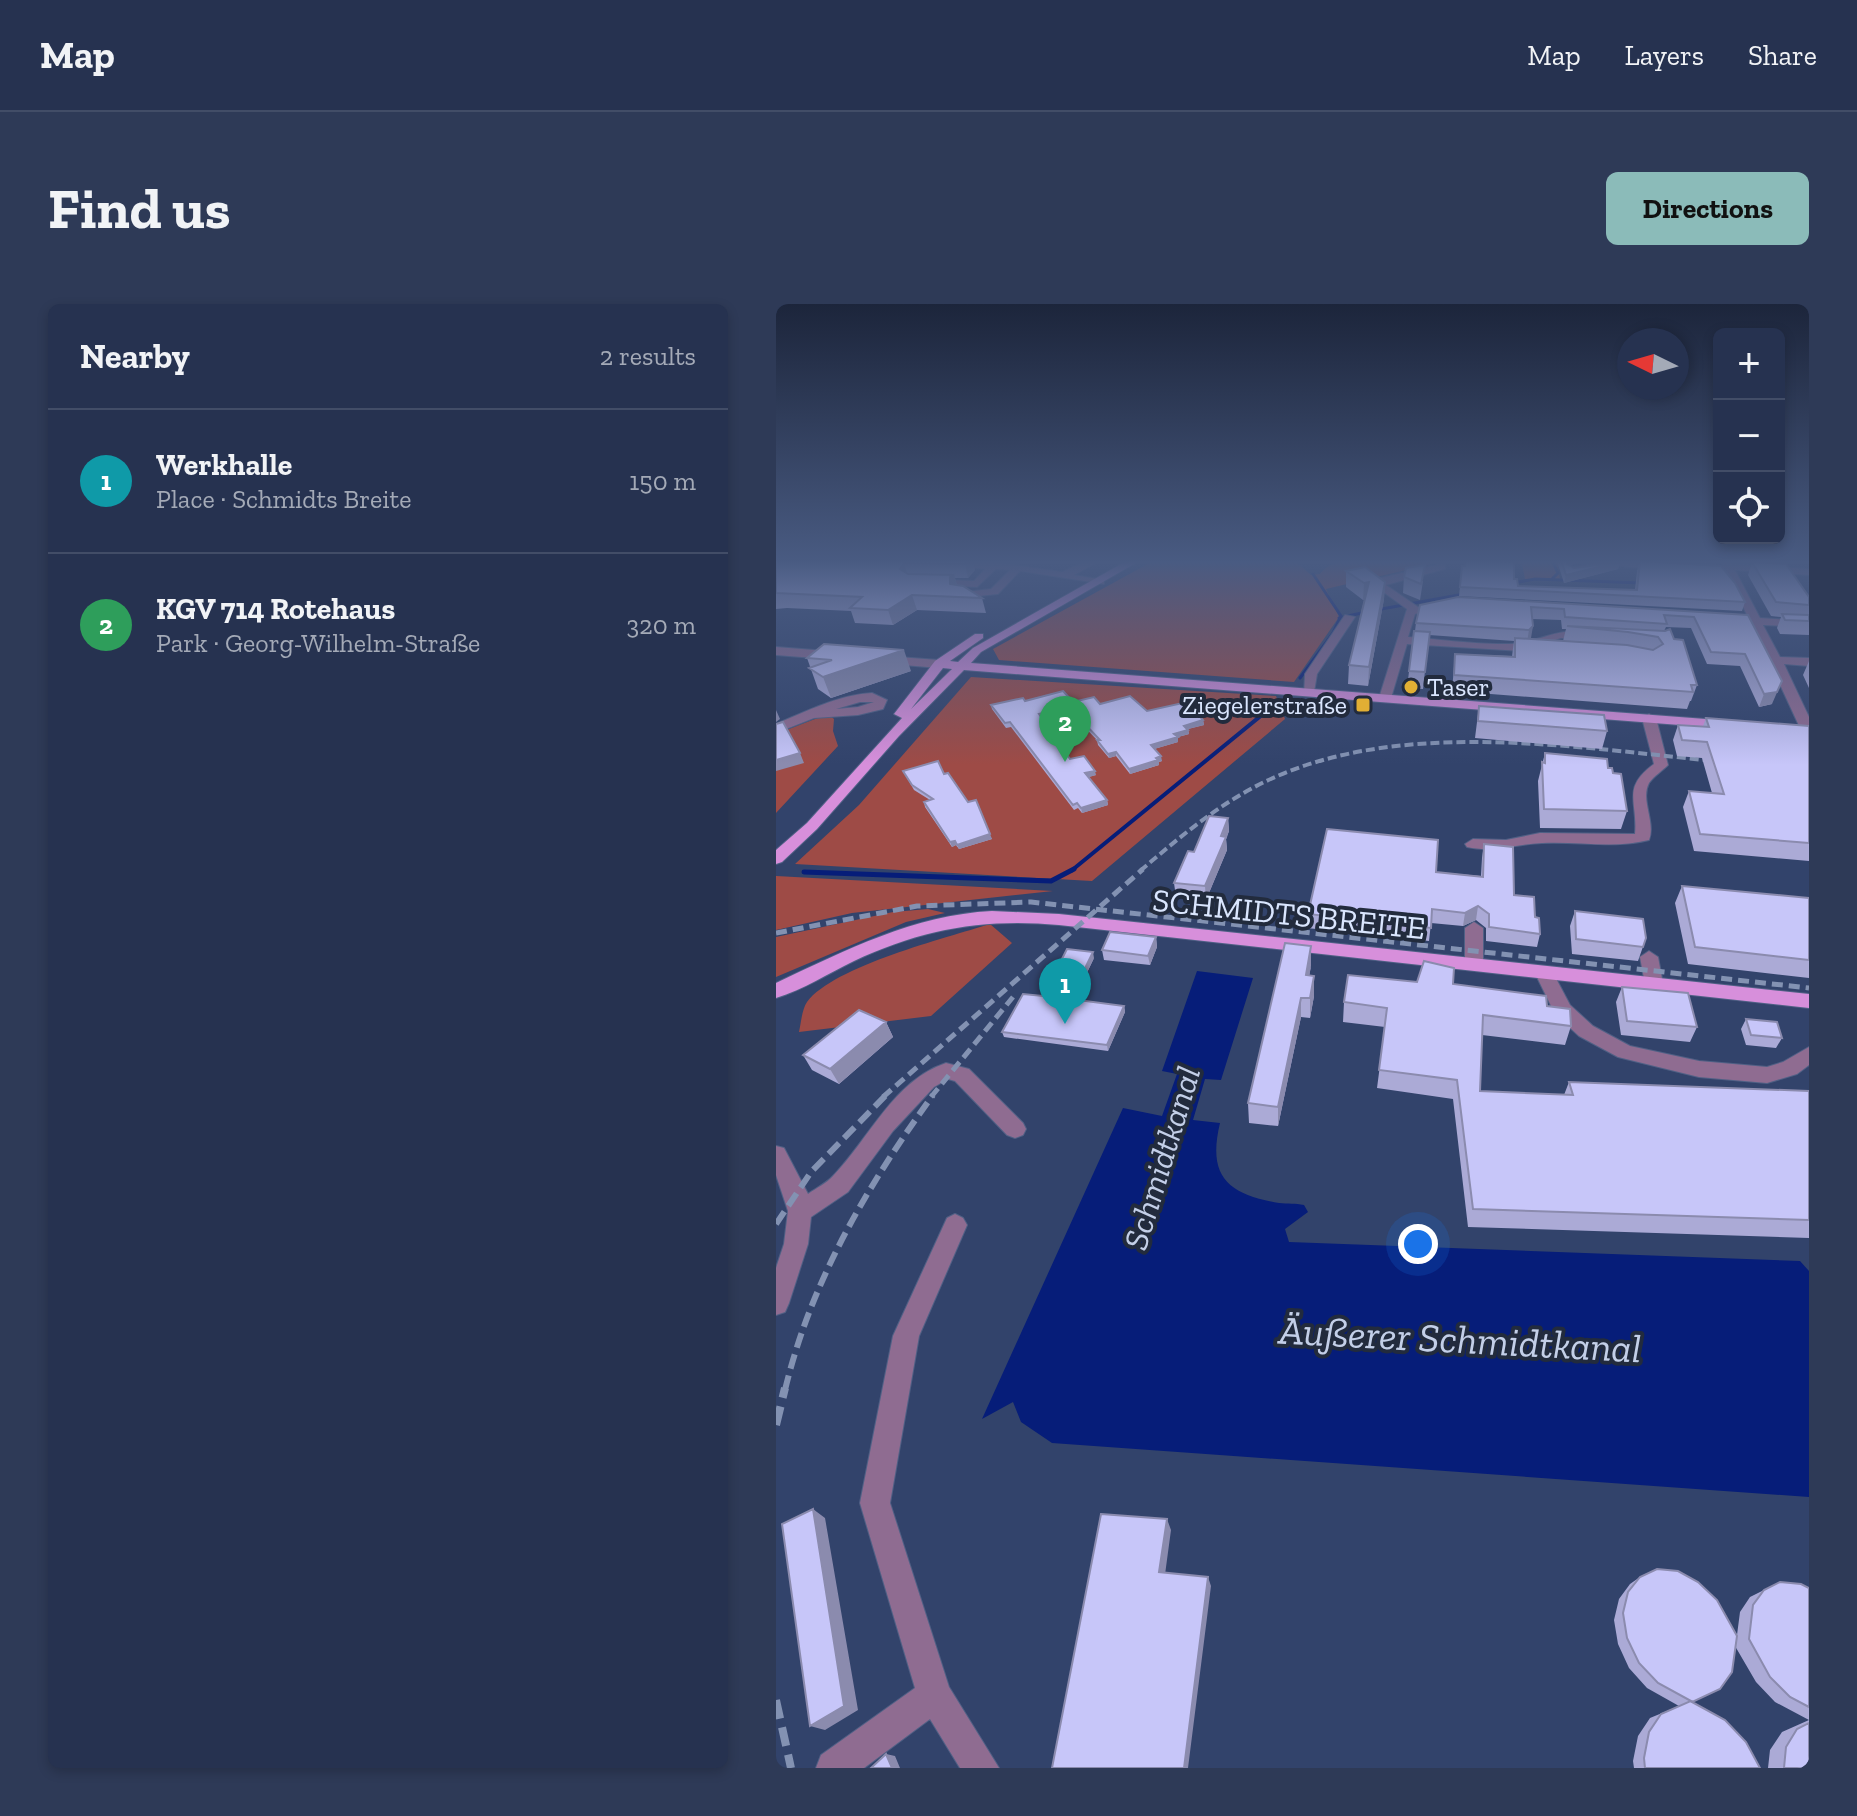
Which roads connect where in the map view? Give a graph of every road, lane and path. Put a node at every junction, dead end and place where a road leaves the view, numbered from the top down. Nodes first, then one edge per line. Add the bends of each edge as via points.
1 (998, 628) edge
2 (1014, 628) edge
3 (1341, 628) edge
4 (1405, 628) edge
5 (1761, 628) edge
6 (1603, 638) edge
7 (1402, 640) junction
8 (1519, 647) junction
9 (1563, 650) edge
10 (776, 651) edge
11 (1775, 660) junction
12 (1809, 662) edge
13 (939, 664) junction
14 (958, 665) junction
15 (1308, 692) junction
16 (1385, 698) junction
17 (815, 714) dead end
18 (1649, 718) junction
19 (1750, 726) edge
20 (776, 729) edge
21 (1803, 730) edge
22 (894, 733) junction
23 (1473, 844) dead end
24 (776, 859) edge
25 (1474, 928) dead end
26 (1649, 957) dead end
27 (1474, 964) junction
28 (1544, 973) junction
29 (1654, 984) junction
30 (776, 991) edge
31 (1809, 1001) edge
32 (1809, 1055) edge
33 (1015, 1129) dead end
34 (780, 1170) edge
35 (802, 1210) junction
36 (955, 1225) dead end
37 (776, 1303) edge
38 (934, 1695) junction
39 (834, 1768) edge
40 (981, 1768) edge

1 - 13 main road via 956,649
2 - 14 main road
3 - 15 street via 1311,674
4 - 7 street
5 - 11 street
6 - 8 street via 1560,635
7 - 8 street
7 - 16 street
8 - 9 street
10 - 13 street
11 - 12 street
11 - 21 street
13 - 14 main road
13 - 22 main road via 908,702
14 - 15 main road
14 - 22 main road
15 - 16 main road
16 - 18 main road
17 - 20 street
18 - 19 main road
18 - 23 street via 1661,765 1637,787 1643,837
22 - 24 main road
25 - 27 street
26 - 29 street
27 - 28 main road, SCHMIDTS BREITE
27 - 30 main road, SCHMIDTS BREITE via 1001,916 960,919 903,933
28 - 29 main road, SCHMIDTS BREITE
28 - 32 street via 1562,1009 1586,1031 1625,1052 1699,1069 1767,1075
29 - 31 main road, SCHMIDTS BREITE
33 - 35 street via 962,1075 946,1071 927,1081 885,1125 840,1185
34 - 35 street via 797,1190
35 - 37 street
36 - 38 street via 906,1336 875,1503
38 - 39 street
38 - 40 street

